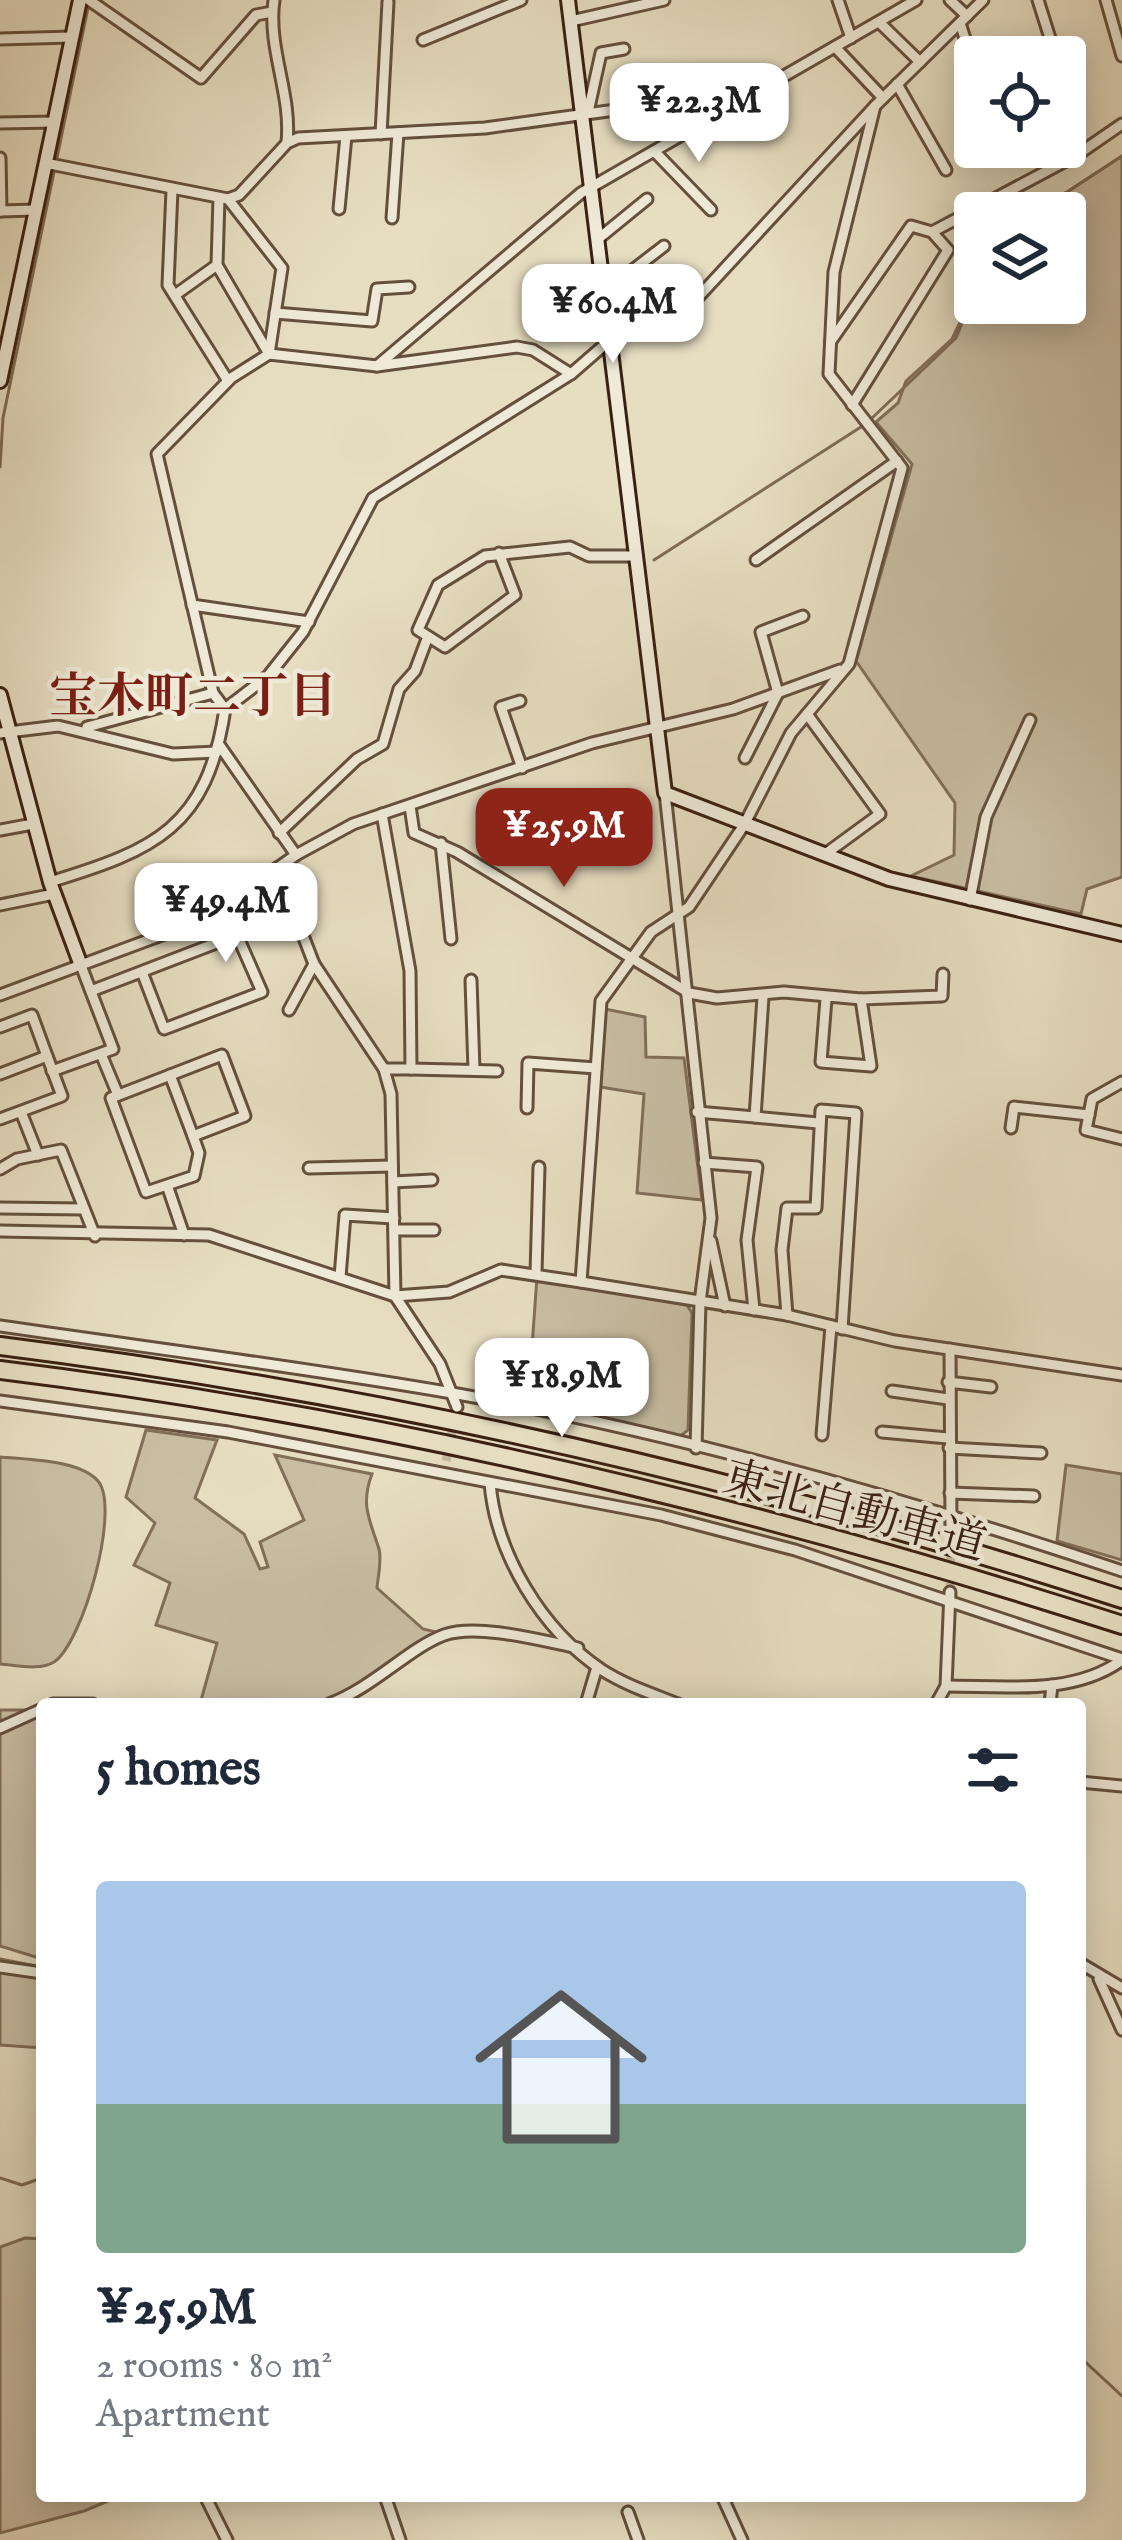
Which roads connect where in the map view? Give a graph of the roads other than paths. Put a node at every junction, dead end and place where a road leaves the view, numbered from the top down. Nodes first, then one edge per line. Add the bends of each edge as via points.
1 (85, 0) edge
2 (521, 0) edge
3 (568, 0) edge
4 (664, 0) edge
5 (838, 0) edge
6 (916, 0) edge
7 (950, 0) edge
8 (983, 0) edge
9 (1038, 0) edge
10 (1106, 0) edge
11 (388, 2) edge
12 (273, 6) edge
13 (963, 20) junction
14 (571, 21) junction
15 (879, 22) junction
16 (967, 36) edge
17 (1049, 36) edge
18 (72, 37) junction
19 (851, 38) junction
20 (0, 39) edge
21 (423, 40) dead end
22 (835, 47) junction
23 (623, 49) dead end
24 (1122, 56) edge
25 (920, 62) junction
26 (897, 84) junction
27 (756, 91) junction
28 (879, 102) junction
29 (585, 112) junction
30 (54, 122) junction
31 (0, 123) edge
32 (1122, 124) edge
33 (398, 133) junction
34 (381, 134) junction
35 (346, 136) junction
36 (286, 143) junction
37 (655, 152) junction
38 (0, 158) edge
39 (45, 163) junction
40 (946, 170) dead end
41 (592, 188) junction
42 (172, 190) junction
43 (224, 198) junction
44 (647, 200) dead end
45 (339, 209) dead end
46 (35, 210) junction
47 (711, 210) dead end
48 (0, 211) edge
49 (392, 218) dead end
50 (932, 232) junction
51 (598, 239) junction
52 (664, 246) dead end
53 (217, 265) junction
54 (409, 287) dead end
55 (603, 293) junction
56 (175, 296) junction
57 (275, 313) junction
58 (608, 340) junction
59 (831, 341) junction
60 (268, 354) junction
61 (377, 366) junction
62 (571, 374) junction
63 (0, 381) edge
64 (228, 381) junction
65 (852, 405) junction
66 (896, 461) junction
67 (499, 553) junction
68 (635, 556) junction
69 (756, 560) dead end
70 (192, 605) junction
71 (803, 616) dead end
72 (309, 622) junction
73 (427, 639) junction
74 (845, 668) junction
75 (213, 693) junction
76 (778, 693) junction
77 (0, 694) edge
78 (520, 701) dead end
79 (225, 709) junction
80 (807, 714) junction
81 (1030, 720) dead end
82 (656, 726) junction
83 (83, 728) junction
84 (5, 733) edge
85 (218, 749) junction
86 (745, 758) dead end
87 (522, 768) junction
88 (665, 793) junction
89 (410, 806) junction
90 (382, 814) junction
91 (33, 824) junction
92 (744, 825) junction
93 (0, 830) edge
94 (279, 833) junction
95 (441, 844) junction
96 (296, 855) junction
97 (824, 855) junction
98 (277, 868) junction
99 (52, 888) junction
100 (970, 900) junction
101 (226, 904) junction
102 (0, 905) edge
103 (681, 912) junction
104 (1122, 934) edge
105 (238, 935) junction
106 (451, 939) dead end
107 (632, 955) junction
108 (80, 963) junction
109 (314, 964) junction
110 (142, 972) junction
111 (943, 974) dead end
112 (471, 980) dead end
113 (91, 991) junction
114 (689, 993) junction
115 (0, 995) edge
116 (763, 997) junction
117 (826, 999) junction
118 (861, 999) junction
119 (290, 1010) dead end
120 (0, 1027) edge
121 (101, 1054) junction
122 (46, 1056) junction
123 (596, 1068) junction
124 (384, 1069) junction
125 (411, 1069) junction
126 (474, 1070) junction
127 (52, 1071) junction
128 (497, 1071) dead end
129 (0, 1074) edge
130 (170, 1075) junction
131 (1122, 1082) edge
132 (118, 1095) junction
133 (527, 1108) dead end
134 (21, 1112) junction
135 (698, 1112) junction
136 (1089, 1115) junction
137 (755, 1117) junction
138 (0, 1119) edge
139 (818, 1124) junction
140 (1011, 1128) dead end
141 (193, 1136) junction
142 (1122, 1139) edge
143 (38, 1154) junction
144 (704, 1162) junction
145 (392, 1166) junction
146 (0, 1168) edge
147 (309, 1168) dead end
148 (538, 1168) dead end
149 (432, 1180) dead end
150 (393, 1182) junction
151 (167, 1185) junction
152 (0, 1208) edge
153 (85, 1209) junction
154 (394, 1224) junction
155 (434, 1230) dead end
156 (709, 1230) junction
157 (0, 1231) edge
158 (184, 1235) junction
159 (95, 1236) junction
160 (536, 1273) junction
161 (340, 1277) junction
162 (580, 1282) junction
163 (395, 1296) junction
164 (700, 1302) junction
165 (724, 1306) junction
166 (754, 1310) junction
167 (787, 1315) junction
168 (0, 1325) edge
169 (837, 1327) junction
170 (0, 1346) edge
171 (950, 1349) junction
172 (0, 1370) edge
173 (1122, 1376) edge
174 (948, 1382) junction
175 (991, 1387) dead end
176 (892, 1391) dead end
177 (453, 1394) junction
178 (948, 1399) junction
179 (0, 1400) edge
180 (457, 1407) tunnel mouth
181 (882, 1432) dead end
182 (822, 1435) dead end
183 (949, 1443) junction
184 (696, 1448) junction
185 (1041, 1453) dead end
186 (490, 1483) junction
187 (950, 1492) junction
188 (1034, 1496) dead end
189 (951, 1522) junction
190 (1122, 1571) edge
191 (950, 1596) junction
192 (1122, 1599) edge
193 (1122, 1624) edge
194 (578, 1648) junction
195 (1122, 1660) edge
196 (597, 1667) junction
197 (1052, 1685) junction
198 (946, 1686) junction
199 (346, 1698) edge
200 (588, 1698) edge
201 (665, 1698) edge
202 (939, 1698) edge
203 (1051, 1698) edge
204 (36, 1712) edge
205 (0, 1728) edge
206 (1086, 1783) edge
207 (1122, 1786) edge
208 (0, 1966) edge
209 (1086, 1968) edge
210 (36, 1972) edge
211 (1099, 1979) junction
212 (1122, 1988) edge
213 (1122, 2030) edge
214 (208, 2502) edge
215 (387, 2502) edge
216 (725, 2502) edge
217 (628, 2512) dead end
218 (227, 2540) edge
219 (400, 2540) edge
220 (638, 2540) edge
221 (742, 2540) edge

1 - 12 street via 201,77
1 - 18 street
2 - 21 street
3 - 14 street
4 - 14 street
5 - 19 street
6 - 15 street
7 - 13 street
8 - 13 street
9 - 17 street
10 - 24 street
11 - 34 street
12 - 36 street via 290,109
13 - 16 street
13 - 25 street
14 - 29 street
15 - 19 street
15 - 25 street
18 - 20 street
18 - 30 street
19 - 22 street
22 - 27 street
22 - 28 street
23 - 29 street via 601,52
25 - 26 street
26 - 28 street
26 - 40 street
27 - 29 street
27 - 37 street
28 - 58 street via 691,305 656,300
28 - 59 street via 834,272
29 - 33 street
29 - 41 street
30 - 31 street
30 - 39 street
32 - 50 street
33 - 34 street
33 - 49 street
34 - 35 street
35 - 36 street
35 - 45 street
36 - 43 street via 238,194
37 - 41 street
37 - 47 street
38 - 48 street
39 - 42 street
39 - 46 street
41 - 51 street
41 - 61 street
42 - 43 street
42 - 56 street via 168,285
43 - 53 street
43 - 57 street via 283,268
44 - 51 street
46 - 48 street
46 - 63 street
50 - 59 street via 911,226
50 - 65 street via 948,250
51 - 55 street
52 - 55 street
53 - 56 street
53 - 60 street
54 - 57 street via 377,289 372,321
55 - 58 street
56 - 64 street
57 - 60 street
58 - 62 street
58 - 68 street
59 - 65 street via 829,374
60 - 61 street
60 - 64 street
61 - 62 street via 517,347
62 - 72 street via 373,498
64 - 70 street via 157,454
65 - 66 street
66 - 69 street
66 - 74 street via 902,468
67 - 68 street via 570,547 589,556
67 - 73 street via 438,585 418,630
67 - 73 street via 515,595 445,646
68 - 82 street
70 - 72 street
70 - 75 street
71 - 76 street via 761,632
72 - 79 street via 268,676
73 - 94 street via 399,689 383,744
74 - 76 street
74 - 80 street
75 - 79 street
75 - 83 street
76 - 82 street
76 - 86 street
77 - 84 street
78 - 87 street via 501,707
79 - 85 street
80 - 92 street
80 - 97 street via 880,814
81 - 100 street via 986,817
82 - 87 street
82 - 88 street
83 - 84 street
83 - 85 street via 173,754
84 - 91 street
85 - 94 street
85 - 99 street via 174,830
87 - 89 street
88 - 92 street
88 - 103 street
89 - 90 street
89 - 95 street via 414,833
90 - 96 street
90 - 125 street via 410,971
91 - 93 street
91 - 99 street
92 - 97 street
92 - 103 street
94 - 96 street
95 - 106 street
95 - 107 street
96 - 98 street
97 - 100 street
98 - 101 street
98 - 109 street
99 - 102 street
99 - 108 street
100 - 104 street
101 - 105 street
101 - 108 street via 206,919
103 - 107 street
103 - 114 street
105 - 110 street
105 - 110 street via 262,992 164,1029
107 - 114 street
107 - 123 street via 601,1001
108 - 113 street
108 - 115 street
109 - 119 street
109 - 124 street
110 - 113 street
111 - 118 street via 942,996
112 - 126 street
113 - 121 street via 113,1049
114 - 116 street
114 - 135 street
116 - 117 street
116 - 137 street
117 - 118 street
117 - 118 street via 821,1062 871,1066
120 - 122 street via 32,1015
121 - 127 street
121 - 132 street
122 - 127 street
122 - 129 street
123 - 133 street via 528,1063
123 - 162 street
124 - 125 street
124 - 145 street
125 - 126 street
126 - 128 street
127 - 134 street via 62,1096
130 - 132 street
130 - 141 street
130 - 141 street via 222,1055 245,1115
131 - 136 street via 1092,1099
132 - 151 street via 111,1098 146,1192
134 - 138 street
134 - 143 street
135 - 137 street
135 - 144 street
136 - 140 street via 1014,1107
136 - 142 street via 1086,1130
137 - 139 street
139 - 167 street via 816,1208 787,1208
139 - 169 street via 821,1110 856,1113
141 - 151 street via 194,1176
143 - 146 street
143 - 153 street via 61,1150
144 - 156 street
144 - 166 street via 757,1167 747,1240
145 - 147 street
145 - 150 street
148 - 160 street
149 - 150 street
150 - 154 street
151 - 158 street
152 - 153 street
153 - 159 street
154 - 155 street
154 - 161 street via 345,1215
154 - 163 street
156 - 164 street
156 - 165 street
157 - 159 street
158 - 159 street
158 - 161 street via 230,1239
160 - 162 street
160 - 163 street via 501,1270 449,1292
161 - 163 street
162 - 164 street
163 - 177 street
164 - 165 street
164 - 184 street
165 - 166 street
166 - 167 street
167 - 169 street
168 - 177 street
169 - 171 street
169 - 182 street
170 - 192 highway, 東北自動車道 via 330,1398 570,1448 916,1535
171 - 173 street
171 - 174 street
172 - 193 highway, 東北自動車道 via 331,1423 630,1486
174 - 175 street
174 - 178 street
176 - 178 street
177 - 180 street
177 - 184 street
178 - 183 street
179 - 186 street via 445,1467
181 - 183 street
183 - 185 street
183 - 187 street
184 - 189 street
186 - 191 street via 661,1515
186 - 194 street via 507,1551 534,1601
187 - 188 street
187 - 189 street
189 - 190 street
191 - 195 street
191 - 198 street
194 - 196 street
194 - 199 street via 506,1634 446,1634
195 - 197 street
196 - 200 street
196 - 201 street
197 - 198 street
197 - 203 street
198 - 202 street
204 - 205 street
206 - 207 street
208 - 210 street
209 - 211 street
211 - 212 street
211 - 213 street
214 - 218 street
215 - 219 street
216 - 221 street
217 - 220 street

